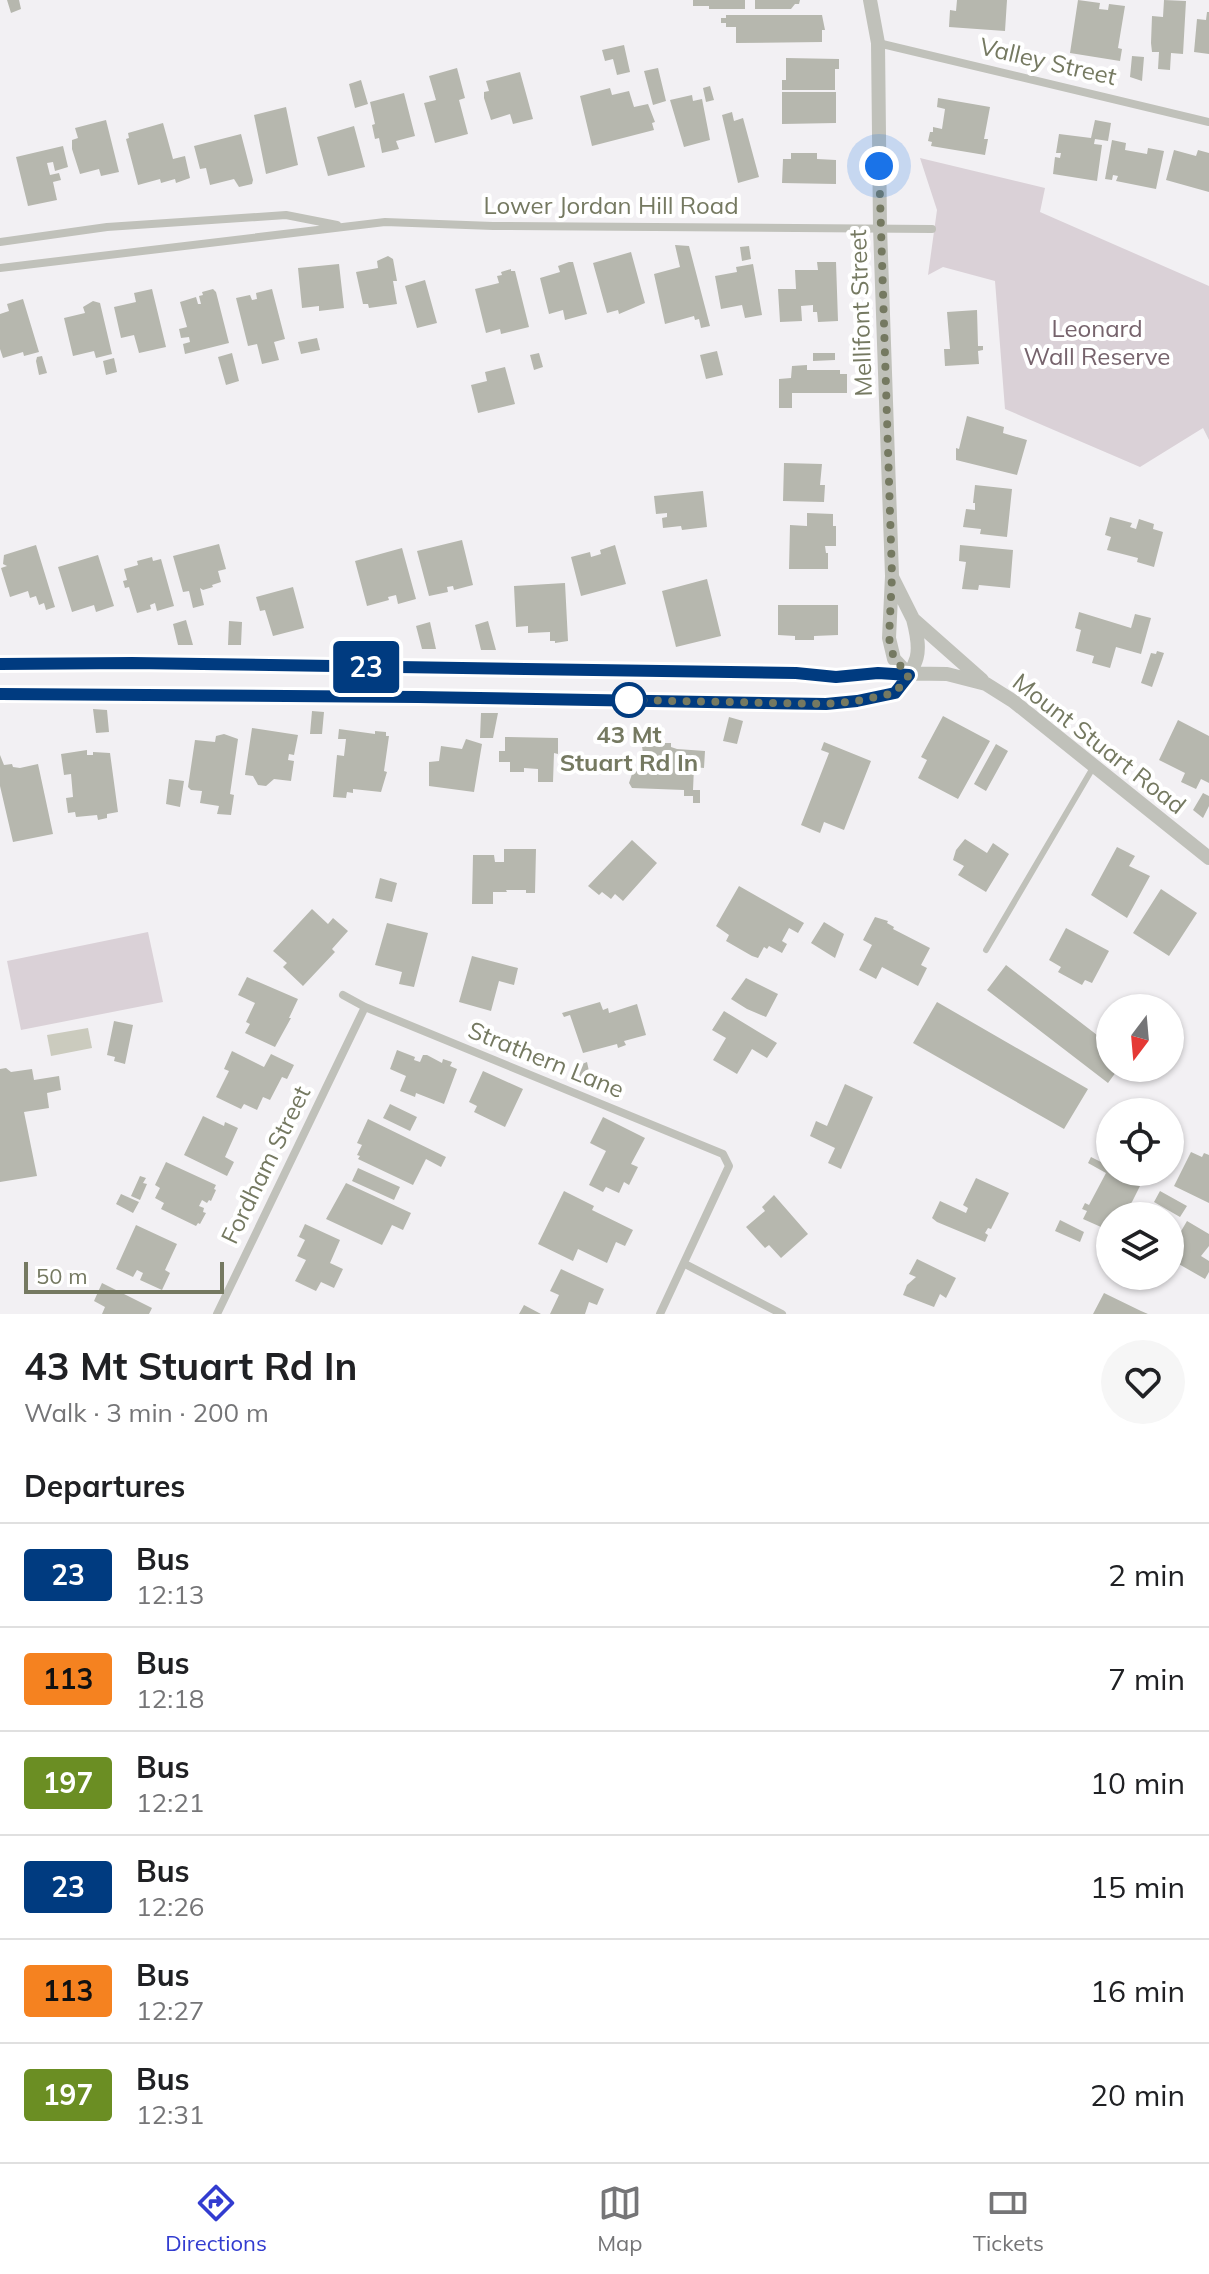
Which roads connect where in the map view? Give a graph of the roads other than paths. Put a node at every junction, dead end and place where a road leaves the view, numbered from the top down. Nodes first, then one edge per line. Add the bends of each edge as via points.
1 (870, 0) edge
2 (878, 43) junction
3 (1209, 122) edge
4 (341, 225) junction
5 (880, 227) junction
6 (932, 229) dead end
7 (0, 242) edge
8 (0, 268) edge
9 (892, 576) junction
10 (913, 619) junction
11 (0, 664) edge
12 (909, 675) junction
13 (986, 684) junction
14 (0, 694) edge
15 (1094, 766) junction
16 (1209, 858) edge
17 (986, 950) dead end
18 (343, 995) dead end
19 (365, 1007) junction
20 (685, 1264) junction
21 (217, 1314) edge
22 (660, 1314) edge
23 (782, 1314) edge

1 - 2 street, Mellifont Street
2 - 3 street, Valley Street
2 - 5 street, Mellifont Street
4 - 5 street, Lower Jordan Hill Road
4 - 7 street, Lower Jordan Hill Road via 286,215 107,227
4 - 8 street, Lower Jordan Hill Road
5 - 6 street, Lower Jordan Hill Road
5 - 9 street, Mellifont Street
9 - 10 street, Mellifont Street
9 - 12 street, Mellifont Street via 889,638 894,659
10 - 12 street, Mellifont Street via 918,657
10 - 13 street, Mellifont Street
11 - 12 street, Mount Stuart Road
12 - 13 street, Mount Stuart Road via 947,674
12 - 14 street via 895,693 826,704
13 - 15 street, Mount Stuart Road
15 - 16 street, Mount Stuart Road
15 - 17 lane
18 - 19 street, Strathern Lane
19 - 20 street, Strathern Lane via 723,1154 729,1166
19 - 21 street, Fordham Street
20 - 22 street
20 - 23 street

